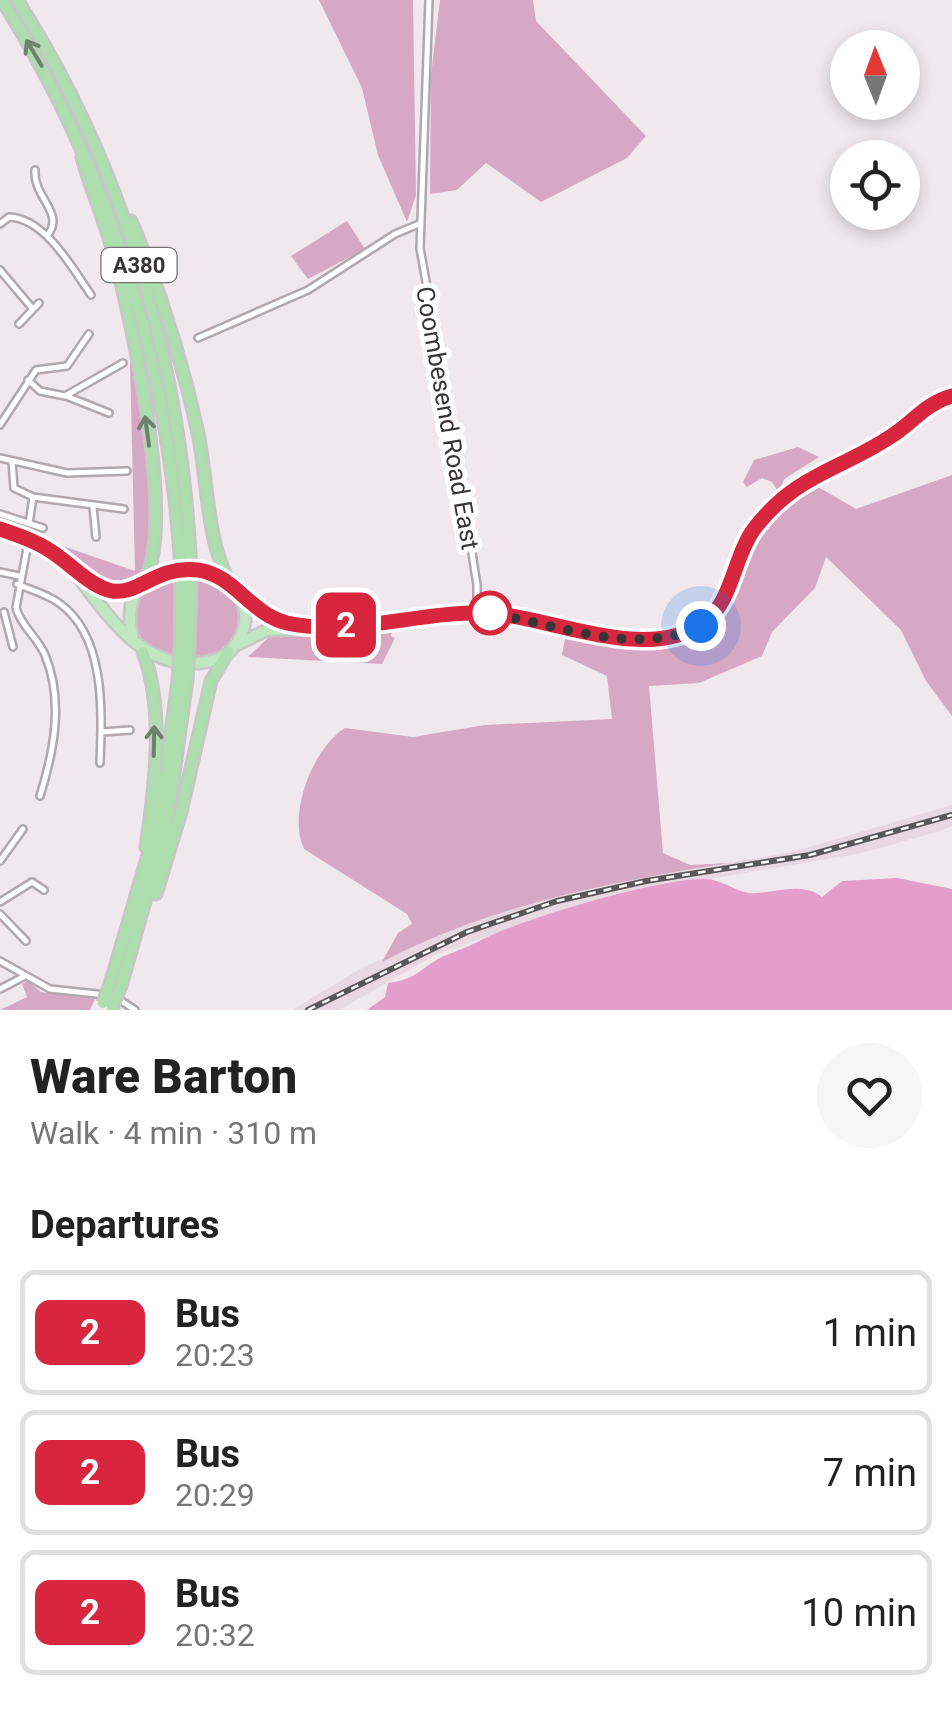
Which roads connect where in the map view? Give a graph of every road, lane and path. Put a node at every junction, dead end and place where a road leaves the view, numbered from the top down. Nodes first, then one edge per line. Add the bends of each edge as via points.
1 (2, 0) edge
2 (16, 0) edge
3 (429, 0) edge
4 (72, 122) junction
5 (35, 170) dead end
6 (108, 176) junction
7 (34, 179) junction
8 (25, 180) dead end
9 (0, 224) edge
10 (419, 224) junction
11 (46, 236) junction
12 (1, 274) edge
13 (82, 282) junction
14 (74, 288) dead end
15 (90, 295) dead end
16 (19, 324) dead end
17 (88, 334) dead end
18 (198, 338) dead end
19 (124, 363) dead end
20 (28, 380) junction
21 (66, 396) junction
22 (952, 396) edge
23 (109, 413) dead end
24 (0, 426) edge
25 (0, 458) edge
26 (12, 461) junction
27 (127, 471) dead end
28 (34, 496) junction
29 (93, 507) junction
30 (124, 509) dead end
31 (0, 514) edge
32 (30, 524) junction
33 (43, 528) dead end
34 (0, 529) edge
35 (96, 537) dead end
36 (29, 540) junction
37 (185, 553) junction
38 (64, 560) junction
39 (0, 572) edge
40 (18, 580) junction
41 (229, 582) junction
42 (142, 584) junction
43 (238, 593) junction
44 (16, 608) junction
45 (2, 612) edge
46 (476, 612) junction
47 (324, 627) junction
48 (133, 640) junction
49 (12, 647) dead end
50 (231, 649) junction
51 (143, 652) junction
52 (183, 680) junction
53 (130, 730) dead end
54 (102, 732) junction
55 (100, 763) dead end
56 (40, 796) dead end
57 (24, 829) dead end
58 (0, 847) edge
59 (8, 852) junction
60 (0, 861) edge
61 (34, 875) dead end
62 (38, 883) junction
63 (44, 890) dead end
64 (0, 902) edge
65 (136, 907) junction
66 (0, 914) edge
67 (138, 932) junction
68 (26, 941) dead end
69 (0, 960) edge
70 (25, 976) junction
71 (116, 983) junction
72 (0, 989) edge
73 (106, 1008) edge
74 (135, 1010) edge

4 -> 1 highway, A380
2 - 6 highway, A380 via 69,90
3 - 10 street, Coombesend Road East
4 - 37 highway, A380 via 144,320
42 -> 4 highway, A380 via 154,559 155,528 136,353
5 - 7 street
6 - 37 highway, A380 via 164,355 182,456
6 - 41 highway, A380 via 174,338 216,552
7 - 8 street
7 - 11 street via 54,214
9 - 11 street via 20,218
10 - 18 street via 299,294
10 - 46 street, Coombesend Road East
11 - 13 street
12 - 16 street via 35,305
13 - 14 street
13 - 15 street
17 - 20 street via 67,366 36,370
19 - 21 street
20 - 21 street via 40,391
20 - 24 street
21 - 23 street
22 - 46 main road via 922,408 893,436 810,476 777,500 745,544 718,608 701,626 671,636 582,634
25 - 26 street
26 - 27 street via 67,472
26 - 28 street via 14,488
28 - 29 street
28 - 32 street
29 - 30 street
29 - 35 street
31 - 32 street
32 - 33 street
34 - 36 main road
36 - 38 main road
36 - 40 street
37 - 52 highway, A380, bridge
38 - 42 main road via 110,590
38 - 48 main road
39 - 40 street
40 - 44 street
40 - 54 street via 60,604 83,633 96,668
41 - 42 main road via 195,570 169,570
41 - 43 main road
42 - 48 main road via 128,611
43 - 47 main road via 279,620
43 - 50 main road via 243,618
44 - 45 street
44 - 56 street via 46,658 54,696 53,748
45 - 49 street
46 - 47 main road
47 - 50 main road via 267,630
48 - 51 main road
50 - 51 main road via 193,664
50 - 67 highway, A380 via 211,681 174,840
65 -> 51 highway, A380 via 153,756 154,685
52 - 65 highway, A380
52 - 67 highway, A380 via 170,808
53 - 54 street
54 - 55 street
57 - 59 street
58 - 59 street
59 - 60 street
61 - 62 street
62 - 63 street
62 - 64 street
65 - 71 highway, A380
66 - 68 street
67 - 71 highway, A380
69 - 70 street
70 - 72 street
70 - 74 street via 50,989 124,1000
71 - 73 highway, A380, bridge

